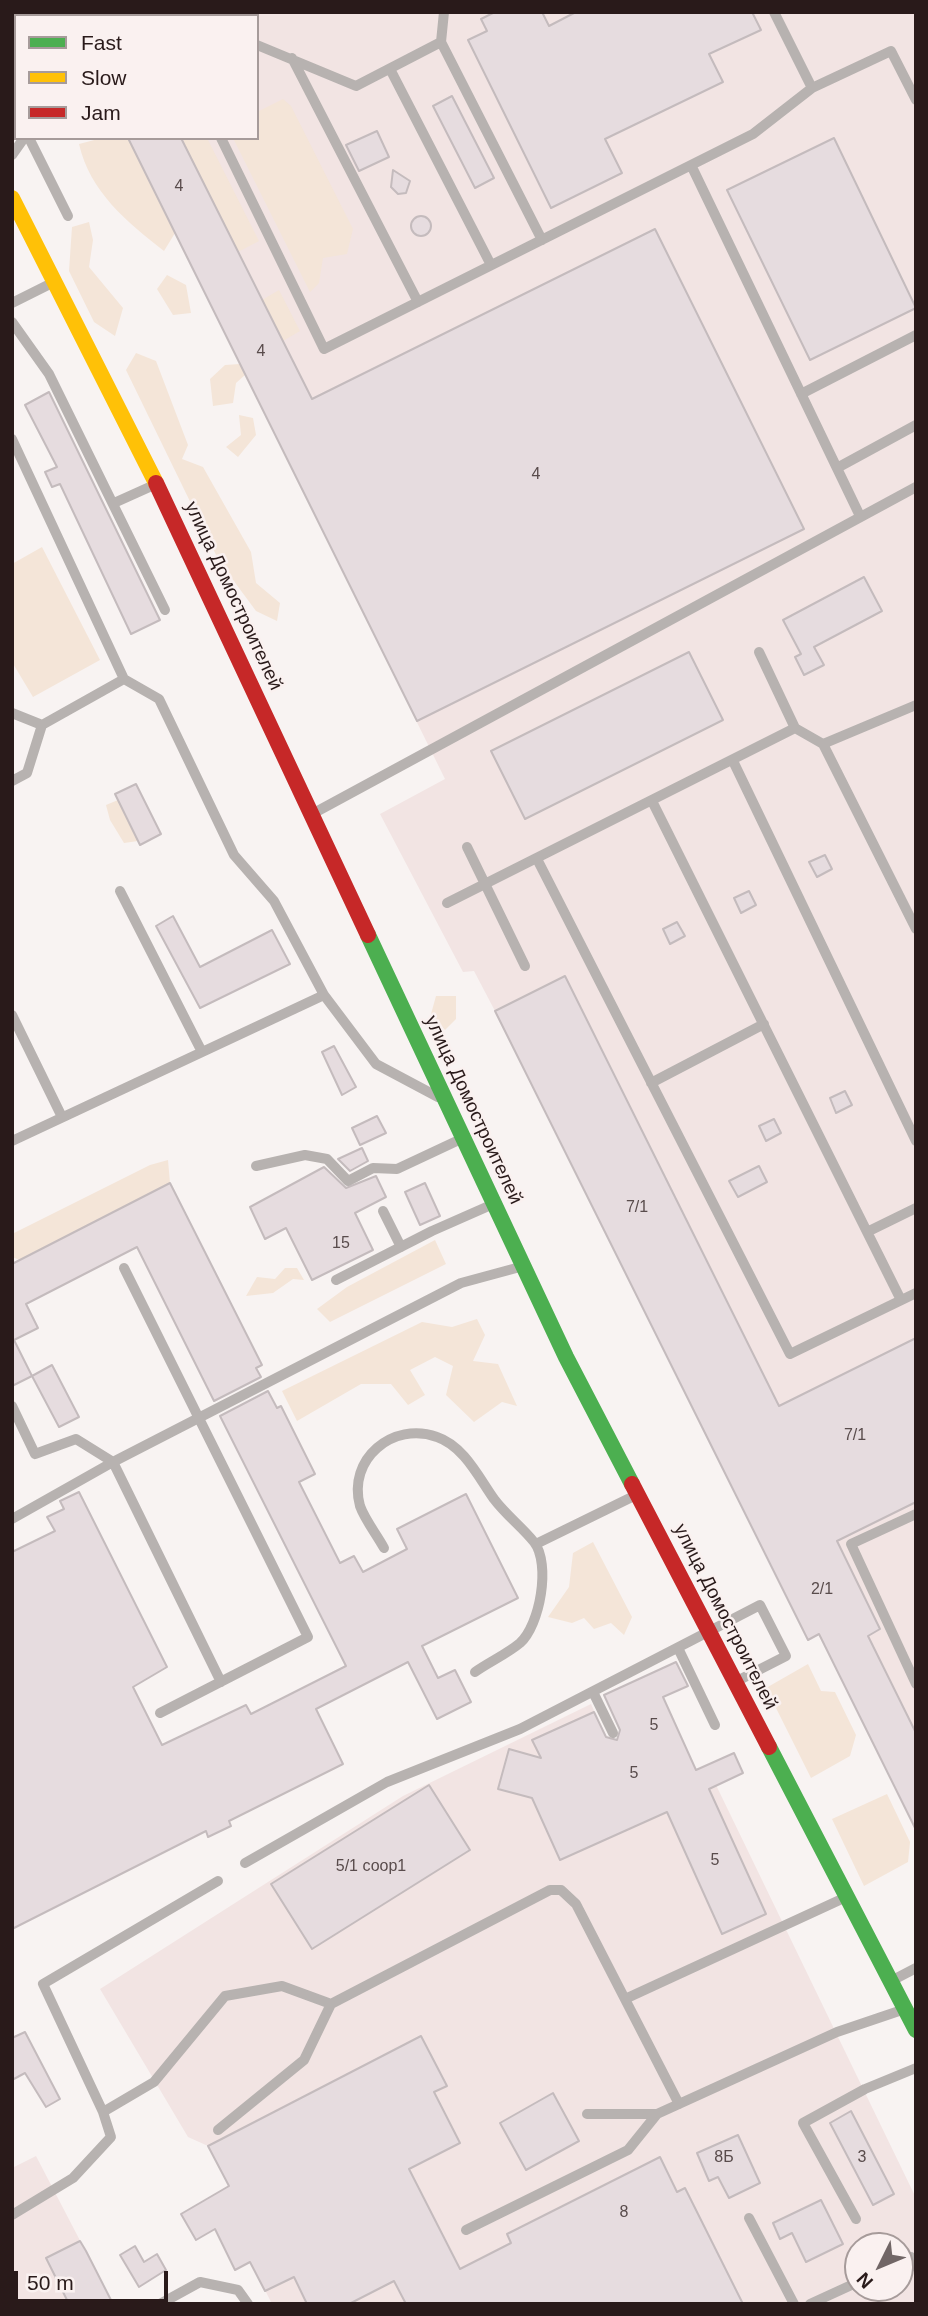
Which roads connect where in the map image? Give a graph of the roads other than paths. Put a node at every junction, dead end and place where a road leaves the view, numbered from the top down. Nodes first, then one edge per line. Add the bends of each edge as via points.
1 (444, 12) edge
2 (774, 12) edge
3 (441, 42) junction
4 (259, 46) edge
5 (292, 58) junction
6 (390, 69) junction
7 (813, 88) junction
8 (916, 100) edge
9 (24, 140) edge
10 (27, 140) edge
11 (222, 140) edge
12 (12, 155) edge
13 (691, 165) junction
14 (12, 198) edge
15 (68, 216) dead end
16 (542, 240) junction
17 (491, 265) junction
18 (55, 282) junction
19 (418, 302) junction
20 (12, 303) edge
21 (12, 322) edge
22 (916, 335) edge
23 (801, 394) junction
24 (916, 425) edge
25 (12, 439) edge
26 (837, 468) junction
27 (157, 484) junction
28 (916, 487) edge
29 (114, 503) junction
30 (860, 516) junction
31 (165, 610) dead end
32 (759, 652) dead end
33 (124, 679) junction
34 (916, 705) edge
35 (12, 713) edge
36 (42, 725) junction
37 (795, 728) junction
38 (823, 744) junction
39 (733, 761) junction
40 (12, 781) edge
41 (652, 801) junction
42 (311, 814) junction
43 (467, 848) dead end
44 (537, 859) junction
45 (486, 884) junction
46 (120, 891) dead end
47 (447, 903) dead end
48 (916, 929) edge
49 (525, 966) dead end
50 (324, 995) junction
51 (12, 1015) edge
52 (764, 1024) junction
53 (202, 1052) junction
54 (652, 1083) junction
55 (446, 1102) junction
56 (62, 1117) junction
57 (463, 1138) junction
58 (12, 1141) edge
59 (916, 1141) edge
60 (256, 1167) dead end
61 (494, 1204) junction
62 (916, 1208) edge
63 (383, 1211) dead end
64 (867, 1232) junction
65 (401, 1247) junction
66 (523, 1266) junction
67 (124, 1268) dead end
68 (336, 1280) dead end
69 (916, 1293) edge
70 (901, 1300) junction
71 (12, 1406) edge
72 (199, 1417) junction
73 (113, 1462) junction
74 (637, 1495) junction
75 (916, 1514) edge
76 (12, 1519) edge
77 (536, 1544) junction
78 (384, 1548) dead end
79 (708, 1632) junction
80 (678, 1648) junction
81 (475, 1672) dead end
82 (221, 1682) junction
83 (735, 1682) junction
84 (916, 1684) edge
85 (593, 1692) junction
86 (160, 1713) dead end
87 (715, 1725) dead end
88 (613, 1733) dead end
89 (244, 1863) dead end
90 (218, 1881) dead end
91 (847, 1897) junction
92 (916, 1968) edge
93 (890, 1981) junction
94 (625, 1999) junction
95 (331, 2004) junction
96 (905, 2009) junction
97 (916, 2030) edge
98 (916, 2068) edge
99 (679, 2104) junction
100 (103, 2112) junction
101 (587, 2114) dead end
102 (657, 2114) junction
103 (218, 2130) dead end
104 (12, 2215) edge
105 (749, 2218) dead end
106 (856, 2219) dead end
107 (466, 2230) dead end
108 (844, 2288) edge
109 (160, 2304) edge
110 (248, 2304) edge
111 (794, 2304) edge
112 (810, 2304) edge

1 - 3 lane
2 - 7 lane
3 - 6 lane
3 - 16 lane
4 - 5 lane
5 - 6 lane via 356,86
5 - 19 lane
6 - 17 lane
7 - 8 lane via 891,51
7 - 13 lane via 753,134
9 - 12 lane
10 - 15 lane
11 - 19 lane via 324,349
13 - 16 lane
13 - 23 lane
14 - 18 street, улица Домостроителей
16 - 17 lane
17 - 19 lane
18 - 20 lane
18 - 27 street, улица Домостроителей
21 - 29 lane via 49,374
22 - 23 lane
23 - 26 lane
24 - 26 lane
25 - 33 lane
26 - 30 lane
27 - 29 lane
27 - 42 street, улица Домостроителей
28 - 30 lane
29 - 31 lane
30 - 42 lane
32 - 37 lane
33 - 36 lane
33 - 50 lane via 159,699 234,855 274,901
34 - 38 lane
35 - 36 lane
36 - 40 lane via 27,773
37 - 38 lane
37 - 39 lane
38 - 48 lane
39 - 41 lane
39 - 59 lane
41 - 44 lane
41 - 52 lane
42 - 55 street, улица Домостроителей
43 - 45 lane
44 - 45 lane
44 - 54 lane
45 - 47 lane
45 - 49 lane
46 - 53 lane
50 - 53 lane
50 - 55 lane via 376,1064
51 - 56 lane
52 - 54 lane
52 - 64 lane
53 - 56 lane
54 - 70 lane via 790,1354
55 - 57 street, улица Домостроителей
56 - 58 lane
57 - 60 lane via 397,1169 373,1168 348,1181 327,1158 305,1154
57 - 61 street, улица Домостроителей
61 - 65 lane
61 - 66 street, улица Домостроителей
62 - 64 lane
63 - 65 lane
64 - 70 lane
65 - 68 lane
66 - 72 lane via 461,1283
66 - 74 street, улица Домостроителей
67 - 72 lane
69 - 70 lane
71 - 73 lane via 34,1454 76,1439
72 - 73 lane
72 - 82 lane via 308,1637
73 - 76 lane
73 - 82 lane
74 - 77 lane
74 - 79 street, улица Домостроителей
75 - 84 lane via 851,1545
77 - 78 lane via 503,1512 460,1452 437,1436 409,1435 386,1440 366,1455 358,1480 360,1506
77 - 81 lane via 542,1573 536,1613 522,1642
79 - 80 lane
79 - 83 street, улица Домостроителей
79 - 83 lane via 760,1605 786,1656
80 - 85 lane
80 - 87 lane
82 - 86 lane
83 - 91 street, улица Домостроителей
85 - 88 lane
85 - 89 lane via 520,1729 387,1782
90 - 100 lane via 43,1984
91 - 93 street, улица Домостроителей
91 - 94 lane
92 - 93 lane
93 - 96 street, улица Домостроителей
94 - 95 lane via 576,1904 561,1890 550,1890
94 - 99 lane
95 - 100 lane via 282,1986 225,1996 154,2082
95 - 103 lane via 304,2060
96 - 97 street, улица Домостроителей
96 - 99 lane via 837,2032
98 - 106 lane via 803,2123
99 - 102 lane
100 - 104 lane via 111,2137 73,2178
101 - 102 lane
102 - 107 lane via 628,2150
105 - 111 lane
108 - 112 lane
109 - 110 lane via 200,2282 238,2290

